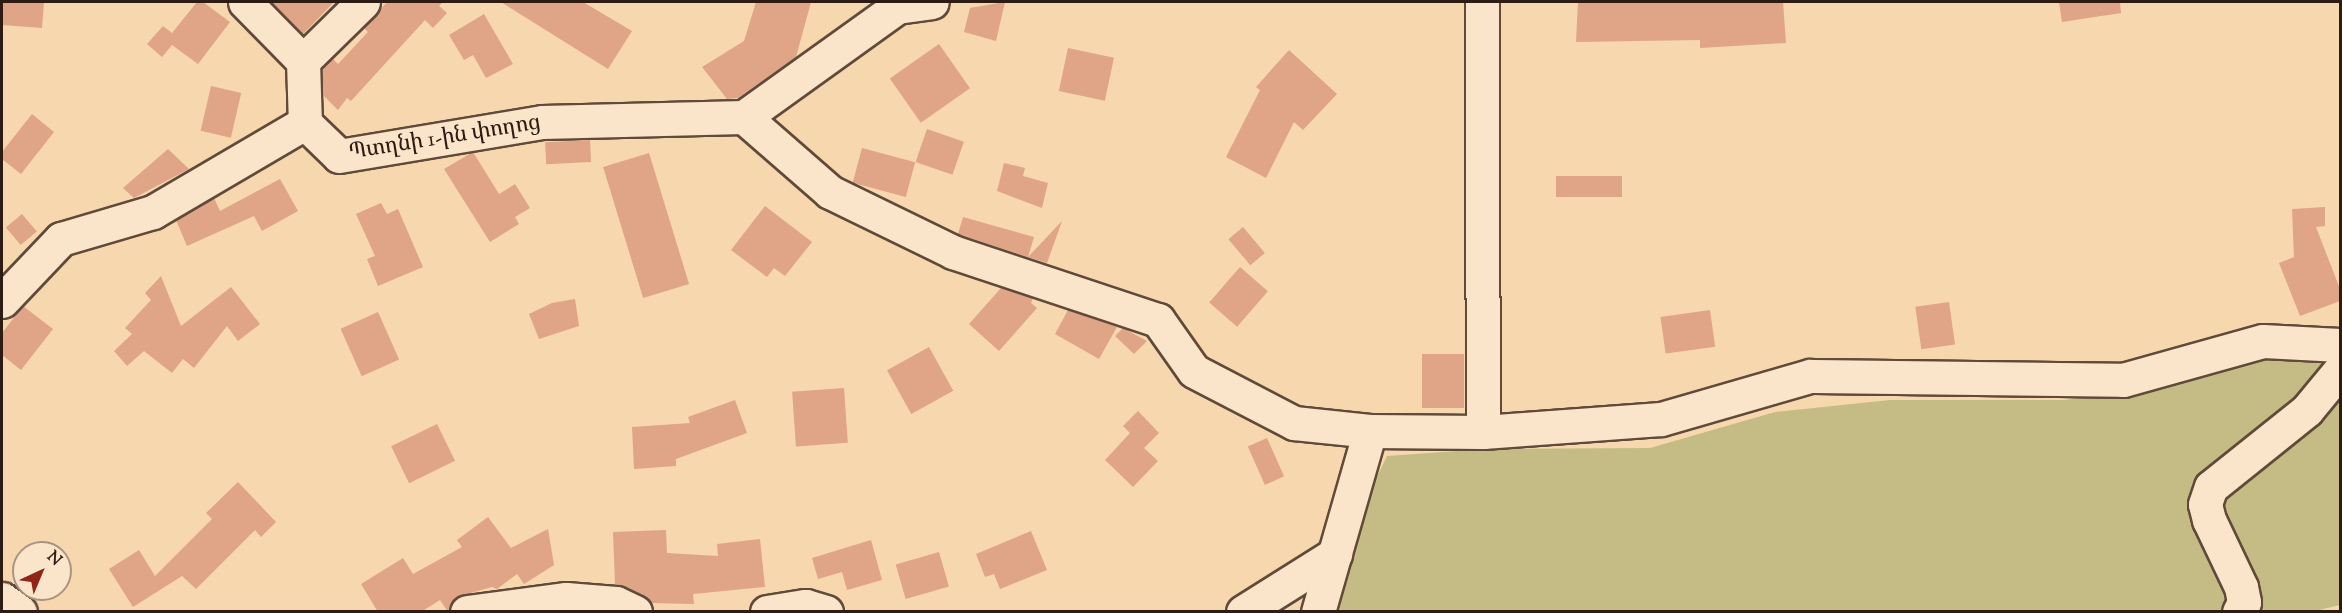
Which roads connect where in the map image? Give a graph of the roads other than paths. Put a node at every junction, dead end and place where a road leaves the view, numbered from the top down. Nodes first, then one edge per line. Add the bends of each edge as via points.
1 (245, 2) edge
2 (363, 2) edge
3 (932, 2) edge
4 (1482, 2) edge
5 (303, 61) junction
6 (744, 117) junction
7 (305, 123) junction
8 (2, 301) edge
9 (2340, 345) edge
10 (2340, 370) edge
11 (1370, 431) junction
12 (1483, 432) junction
13 (1335, 554) junction
14 (2, 599) edge
15 (1326, 605) edge
16 (20, 612) edge
17 (467, 612) edge
18 (636, 612) edge
19 (767, 612) edge
20 (826, 612) edge
21 (1243, 612) edge
22 (2239, 612) edge

1 - 5 street
2 - 5 street
3 - 6 street via 897,7
4 - 12 street
5 - 7 street
6 - 7 street, Պտղնի 1-ին փողոց via 542,122 339,156
6 - 11 street via 830,192 953,252 1158,320 1194,371 1294,423
7 - 8 street via 153,212 61,239
9 - 12 street via 2263,340 2123,380 1810,376 1660,419
10 - 22 street via 2307,410 2211,487 2205,504 2241,587 2244,603
11 - 12 street
11 - 13 street
13 - 15 street
13 - 21 street
14 - 16 street
17 - 18 street via 476,607 566,599 616,603
19 - 20 street via 806,606

